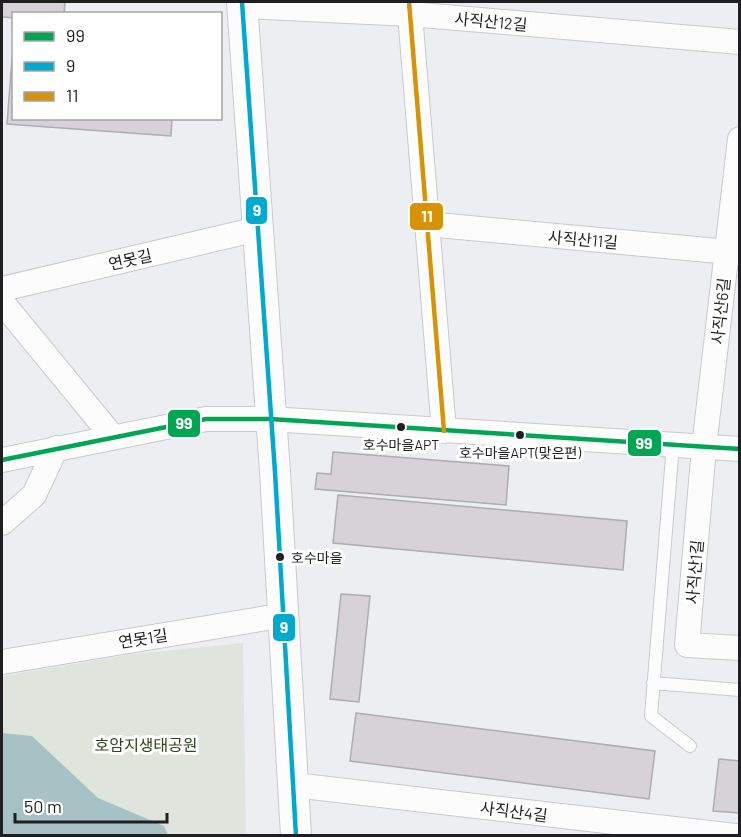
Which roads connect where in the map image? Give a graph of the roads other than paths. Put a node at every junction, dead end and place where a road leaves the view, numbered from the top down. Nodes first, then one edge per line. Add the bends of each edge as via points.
1 (242, 4) edge
2 (409, 8) edge
3 (740, 42) edge
4 (740, 139) edge
5 (427, 224) junction
6 (258, 229) junction
7 (733, 253) edge
8 (2, 288) edge
9 (2, 302) edge
10 (270, 419) junction
11 (444, 431) junction
12 (112, 436) junction
13 (673, 444) junction
14 (704, 447) junction
15 (56, 448) junction
16 (740, 449) edge
17 (2, 460) edge
18 (2, 523) edge
19 (285, 615) junction
20 (740, 648) edge
21 (2, 662) edge
22 (653, 683) junction
23 (740, 690) edge
24 (690, 746) dead end
25 (294, 785) junction
26 (296, 836) edge
27 (735, 836) edge

1 - 2 street, 사직산12길
1 - 6 street
2 - 3 street, 사직산12길
2 - 5 street
4 - 7 street, 사직산6길
5 - 7 street, 사직산11길
5 - 11 street
6 - 8 street, 연못길
6 - 10 street
7 - 14 street, 사직산6길
9 - 12 street
10 - 11 street
10 - 12 street via 206,419
10 - 19 street
11 - 13 street
12 - 15 street
13 - 14 street
13 - 22 lane
14 - 16 street
14 - 20 street, 사직산1길 via 687,645
15 - 17 street
15 - 18 street via 34,495
19 - 21 street, 연못1길
19 - 25 street
22 - 23 lane
22 - 24 lane via 651,716
25 - 26 street
25 - 27 street, 사직산4길

